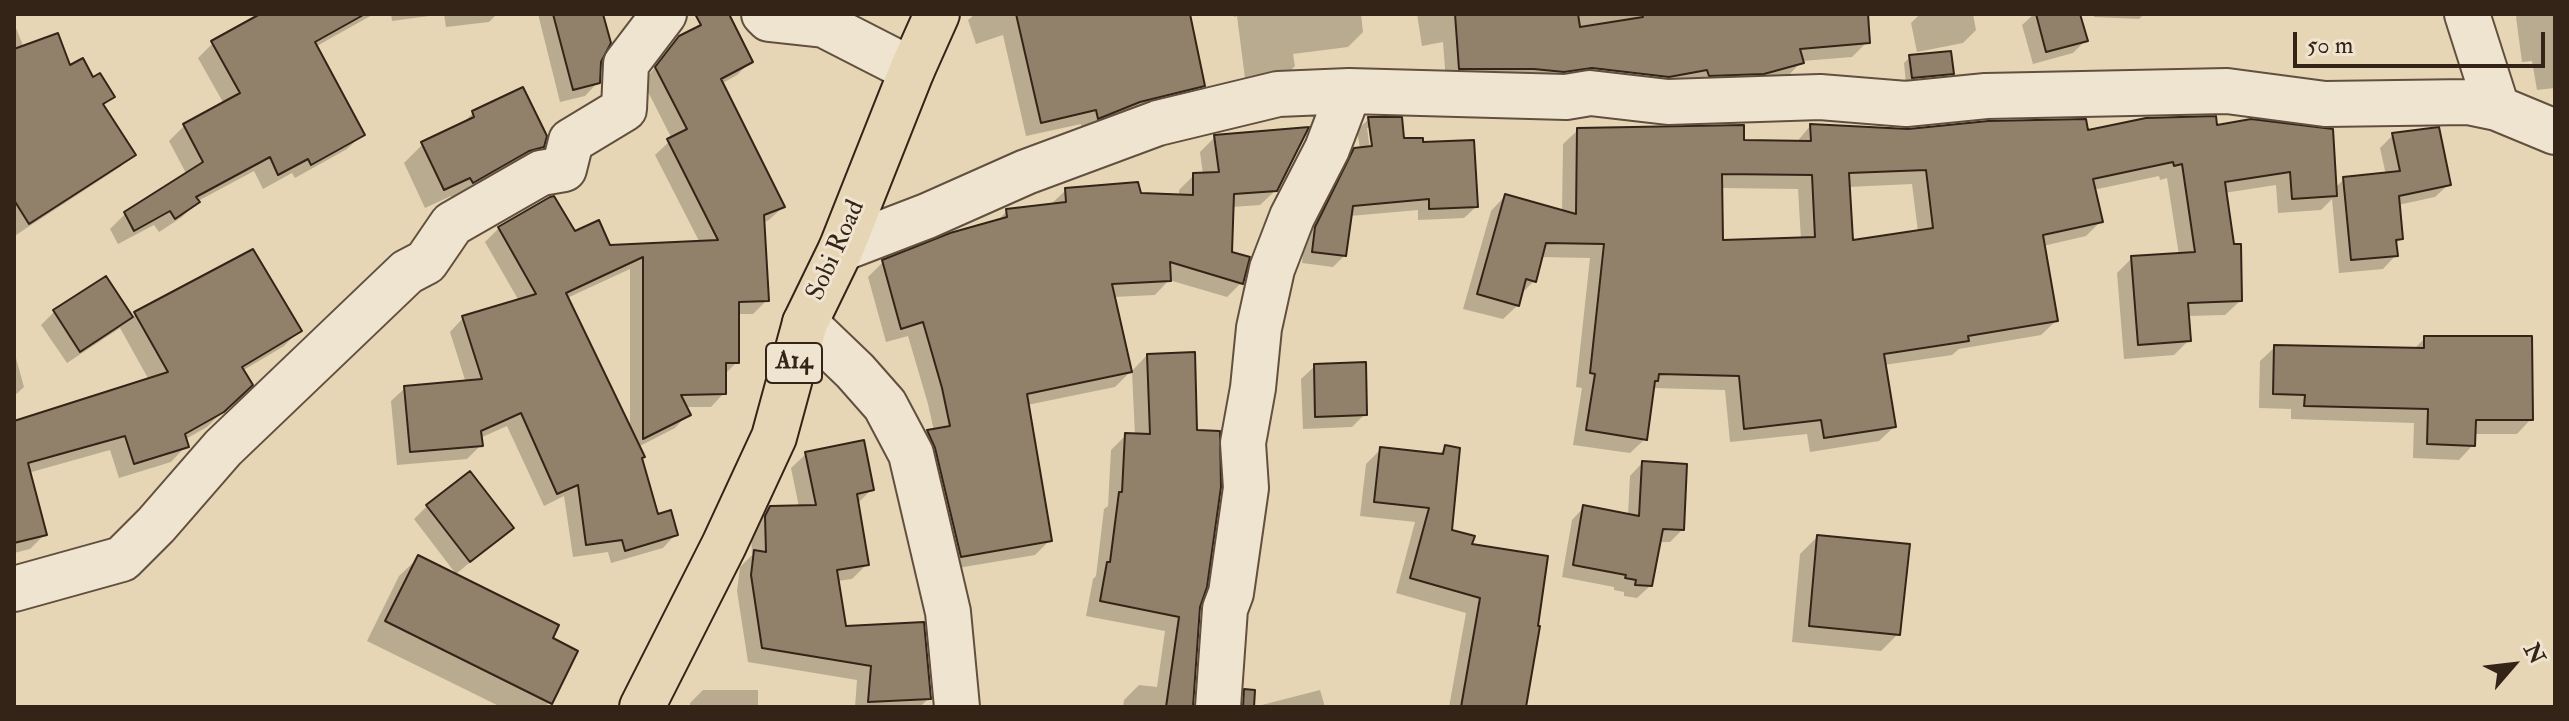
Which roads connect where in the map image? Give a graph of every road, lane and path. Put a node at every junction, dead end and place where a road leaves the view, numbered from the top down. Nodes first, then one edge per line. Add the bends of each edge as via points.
1 (664, 14) edge
2 (764, 14) edge
3 (937, 14) edge
4 (2467, 14) edge
5 (912, 70) junction
6 (1349, 91) junction
7 (2497, 108) junction
8 (2555, 132) edge
9 (841, 249) junction
10 (805, 323) junction
11 (14, 589) edge
12 (642, 707) edge
13 (957, 707) edge
14 (1218, 707) edge

1 - 11 street via 626,64 624,109 571,141 564,169 541,173 452,224 426,262 407,272 223,448 122,559
2 - 5 street via 769,19 824,25
3 - 5 highway, Sobi Road / A14
4 - 7 street
5 - 9 highway, Sobi Road / A14
6 - 7 street via 1566,97 1590,93 1668,102 1820,97 1906,104 1986,96 2227,91 2325,104 2468,102
6 - 9 street via 1278,94 1158,123
6 - 14 street via 1272,269 1259,328 1243,443 1246,488 1225,609
7 - 8 street
9 - 10 highway, Sobi Road / A14
10 - 12 highway, Sobi Road / A14 via 774,437
10 - 13 street via 885,405 911,454 948,612

